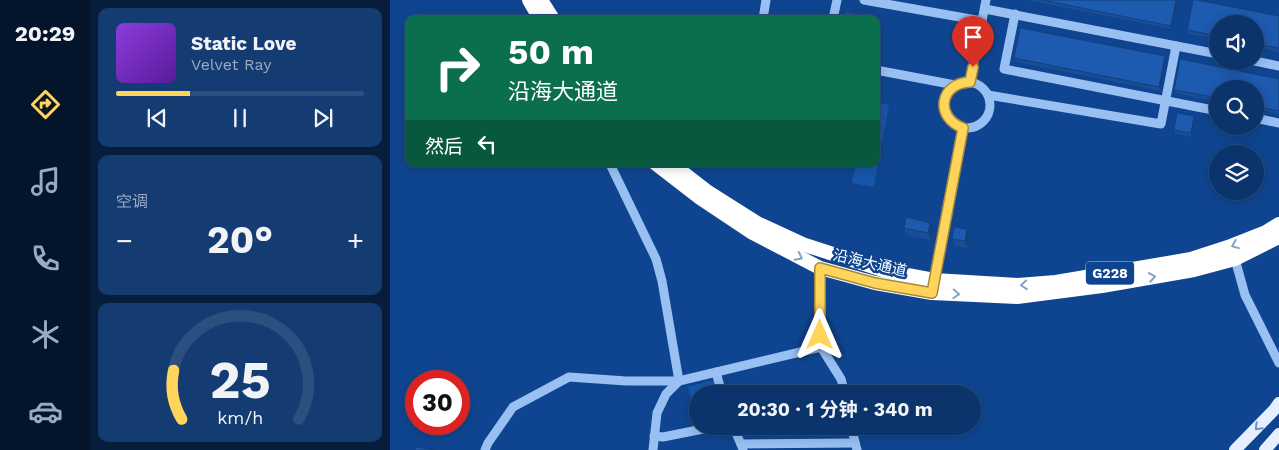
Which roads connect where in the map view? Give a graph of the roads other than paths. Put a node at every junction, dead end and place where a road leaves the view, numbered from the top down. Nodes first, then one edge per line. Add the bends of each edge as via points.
1 (529, 0) edge
2 (541, 0) edge
3 (766, 0) edge
4 (837, 0) edge
5 (864, 0) edge
6 (986, 4) edge
7 (1015, 14) junction
8 (538, 15) edge
9 (550, 15) edge
10 (764, 15) edge
11 (834, 15) edge
12 (982, 22) junction
13 (1176, 46) junction
14 (1209, 52) edge
15 (1264, 63) edge
16 (1279, 66) edge
17 (880, 71) edge
18 (970, 82) junction
19 (955, 85) junction
20 (988, 94) junction
21 (1166, 101) junction
22 (1209, 109) edge
23 (1264, 120) edge
24 (1279, 123) edge
25 (963, 128) junction
26 (611, 167) edge
27 (660, 167) edge
28 (676, 167) edge
29 (1279, 224) edge
30 (1279, 237) edge
31 (778, 239) junction
32 (1235, 259) junction
33 (820, 268) junction
34 (933, 286) junction
35 (822, 346) junction
36 (1279, 363) edge
37 (716, 372) junction
38 (679, 381) junction
39 (720, 385) edge
40 (842, 385) edge
41 (1279, 403) edge
42 (689, 432) edge
43 (1279, 434) edge
44 (737, 435) edge
45 (654, 436) junction
46 (856, 446) edge
47 (742, 447) edge
48 (485, 450) edge
49 (653, 450) edge
50 (1235, 450) edge
51 (1265, 450) edge

1 - 8 highway
2 - 9 highway
3 - 10 street
4 - 11 street
5 - 12 street
6 - 7 street
6 - 12 street
7 - 13 street
7 - 21 street via 1004,69
12 - 18 street
13 - 14 street
13 - 21 street
15 - 16 street
17 - 19 street
18 - 19 street
18 - 20 street via 978,84
19 - 25 street via 945,97 945,113 955,125
20 - 21 street via 1161,124
20 - 25 street via 990,109 984,122
21 - 22 street
23 - 24 street
25 - 34 street
26 - 38 street via 656,259
27 - 31 highway, 沿海大通道 / G228 via 751,232
28 - 31 highway, 沿海大通道 / G228
29 -> 34 highway, 沿海大通道 / G228 via 1266,232 1191,259 1056,282
30 - 32 highway, 沿海大通道 / G228
31 -> 33 highway, 沿海大通道 / G228
31 - 34 highway, 沿海大通道 / G228
34 -> 32 highway, 沿海大通道 / G228 via 1017,297 1194,270
32 - 36 street via 1245,295
33 - 34 highway, 沿海大通道 / G228 via 875,283
33 - 35 street
35 - 37 street
35 - 40 street
37 - 38 street
37 - 39 street
38 - 45 street via 666,394 657,413
38 - 48 street via 569,377 513,408
41 -> 50 main road
42 - 45 street
43 - 51 main road
44 - 47 street
45 - 49 street
46 - 47 street

